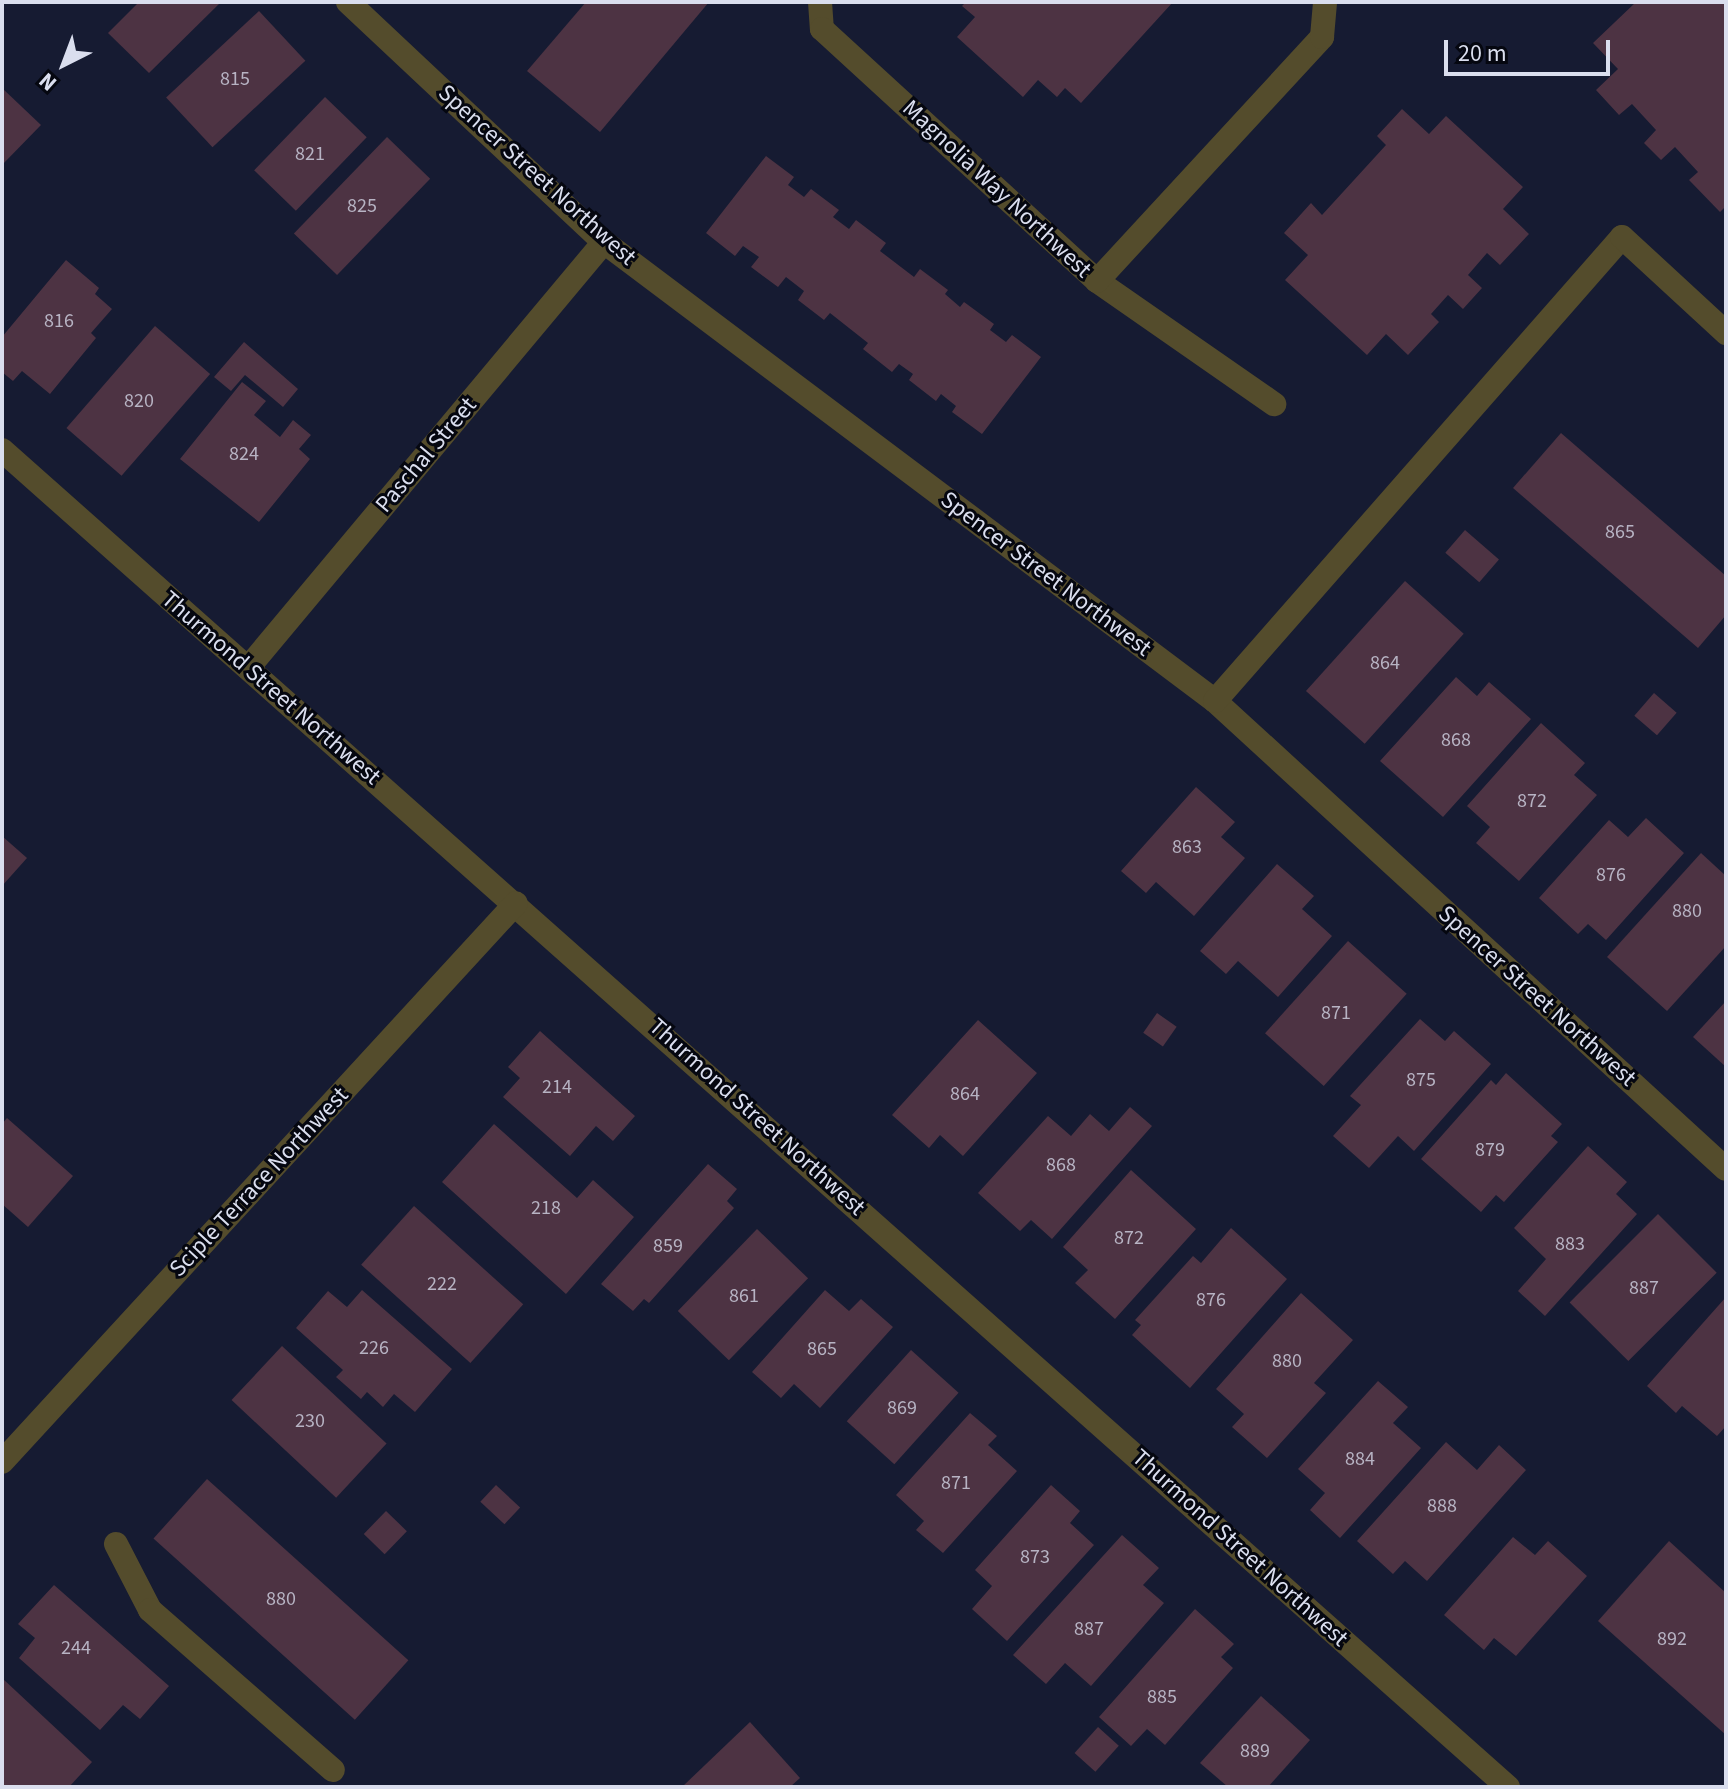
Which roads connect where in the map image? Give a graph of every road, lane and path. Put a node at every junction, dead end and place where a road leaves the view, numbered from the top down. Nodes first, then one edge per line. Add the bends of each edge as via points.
1 (348, 2) edge
2 (820, 2) edge
3 (1325, 2) edge
4 (604, 242) junction
5 (1097, 281) junction
6 (1726, 333) edge
7 (1274, 404) dead end
8 (2, 450) edge
9 (248, 668) junction
10 (1215, 701) junction
11 (516, 903) junction
12 (1726, 1169) edge
13 (2, 1462) edge
14 (116, 1544) dead end
15 (333, 1770) dead end
16 (1508, 1787) edge

1 - 4 street, Spencer Street Northwest
2 - 5 street, Magnolia Way Northwest via 822,29
3 - 5 street, Magnolia Way Northwest via 1322,37
4 - 9 street, Paschal Street
4 - 10 street, Spencer Street Northwest
5 - 7 street
6 - 10 street via 1622,237
8 - 9 street, Thurmond Street Northwest
9 - 11 street, Thurmond Street Northwest
10 - 12 street, Spencer Street Northwest
11 - 13 street, Sciple Terrace Northwest
11 - 16 street, Thurmond Street Northwest
14 - 15 street via 150,1610

